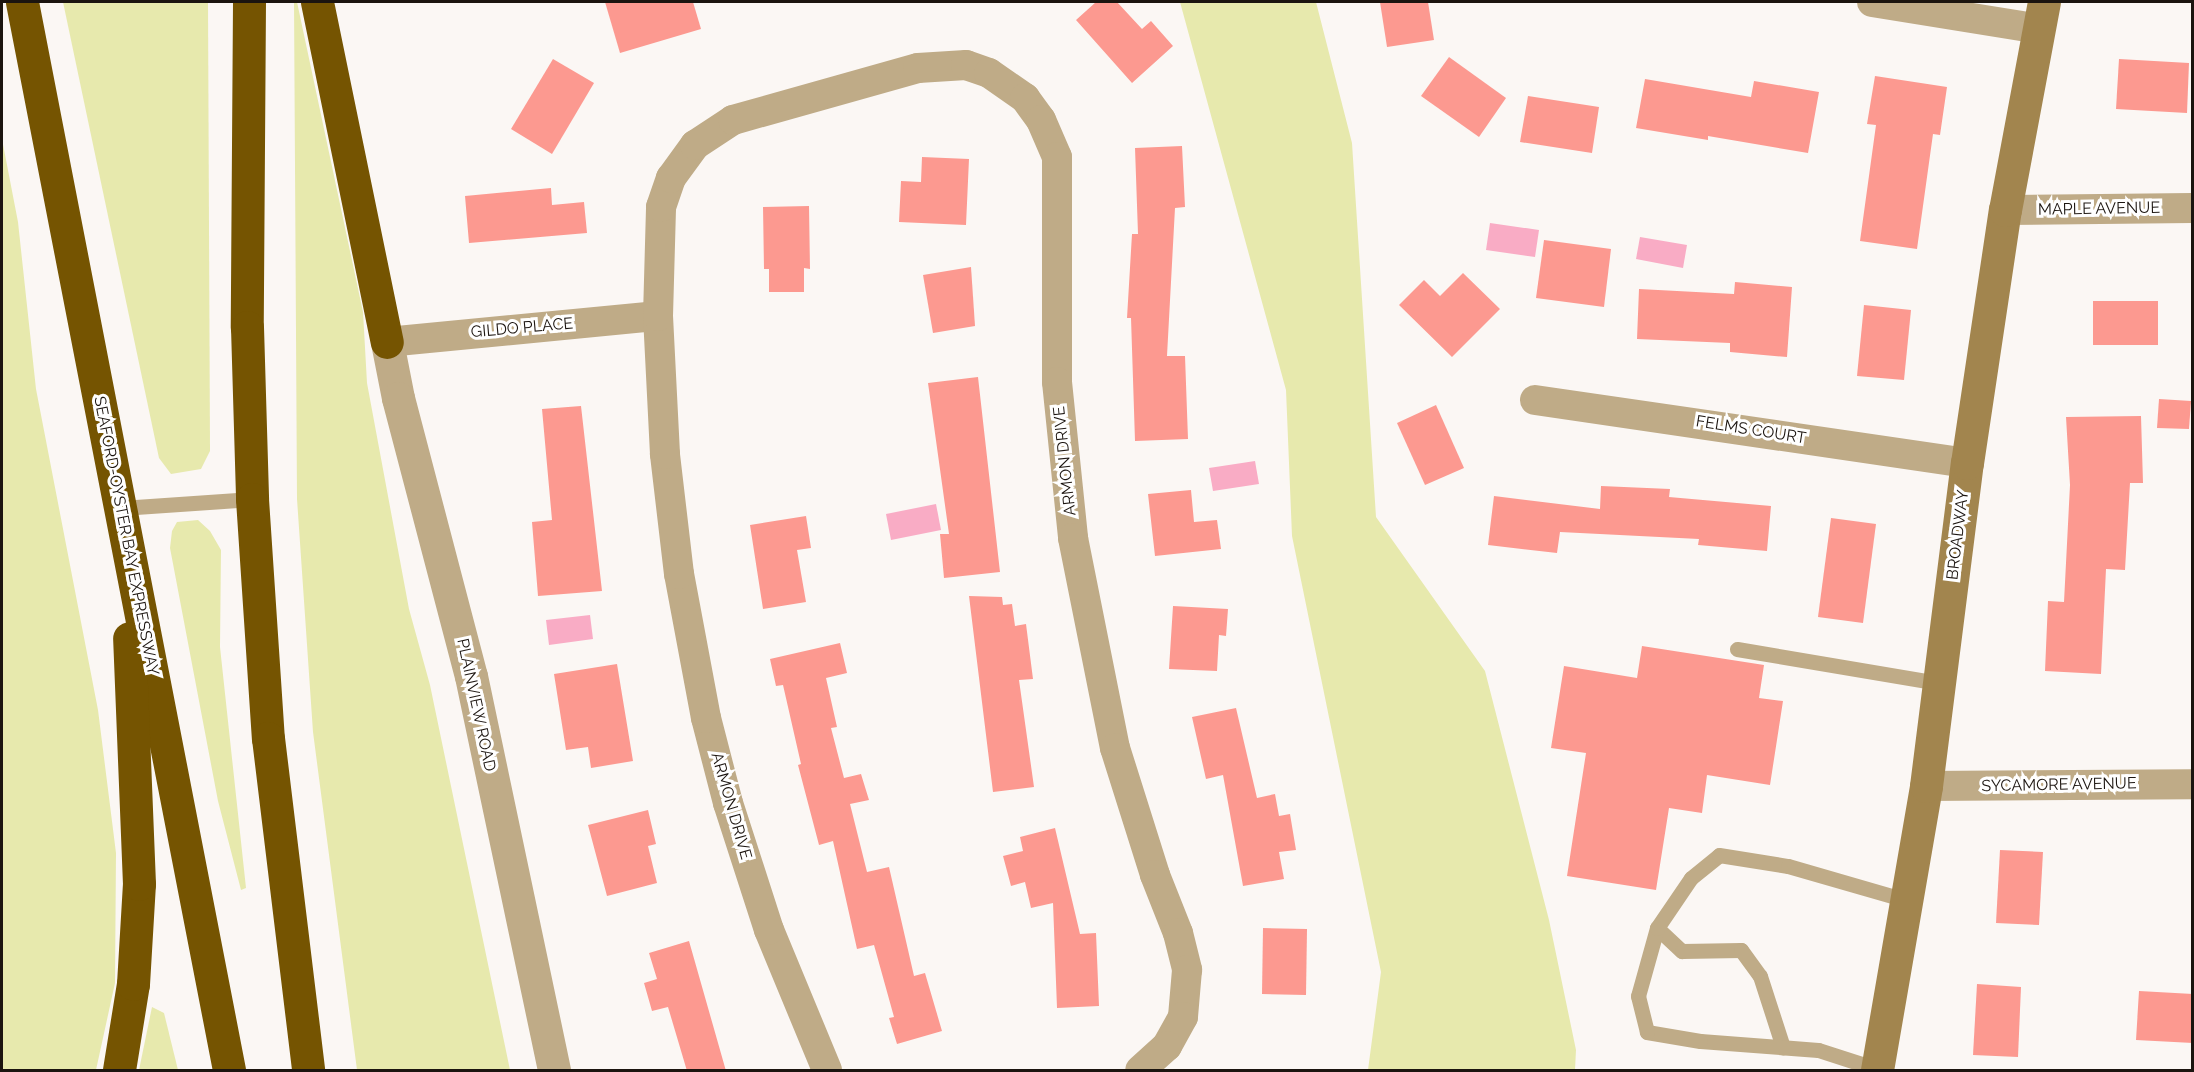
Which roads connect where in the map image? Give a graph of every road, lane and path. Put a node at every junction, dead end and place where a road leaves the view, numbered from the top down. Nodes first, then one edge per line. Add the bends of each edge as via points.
1 (22, 2) edge
2 (249, 2) edge
3 (317, 2) edge
4 (1872, 2) edge
5 (2042, 15) edge
6 (2193, 208) edge
7 (2005, 210) junction
8 (658, 316) junction
9 (387, 342) junction
10 (1535, 400) dead end
11 (1967, 463) junction
12 (252, 499) junction
13 (121, 508) junction
14 (1737, 649) dead end
15 (1939, 683) junction
16 (2193, 784) edge
17 (1926, 786) junction
18 (1906, 900) junction
19 (1657, 928) junction
20 (1783, 1047) junction
21 (1876, 1070) edge
22 (119, 1071) edge
23 (229, 1071) edge
24 (308, 1071) edge
25 (554, 1071) edge
26 (827, 1071) edge
27 (1140, 1071) edge

1 - 13 highway, SEAFORD-OYSTER BAY EXPRESSWAY
2 - 12 highway via 247,327
3 - 9 highway
4 - 5 street
5 - 7 main road, BROADWAY
6 - 7 street, MAPLE AVENUE
7 - 11 main road, BROADWAY
8 - 9 street, GILDO PLACE
8 - 26 street, ARMON DRIVE via 665,454 679,574 706,718 728,803 769,930
8 - 27 street, ARMON DRIVE via 661,207 670,178 694,145 733,120 918,68 966,65 989,73 1025,98 1041,120 1057,157 1057,382 1073,538 1115,748 1187,970 1182,1017 1167,1046
9 - 25 street, PLAINVIEW ROAD via 471,676
10 - 11 street, FELMS COURT
11 - 15 main road, BROADWAY
12 - 13 lane
12 - 24 highway via 268,738
13 - 22 highway via 139,884 133,984
13 - 23 highway, SEAFORD-OYSTER BAY EXPRESSWAY
14 - 15 lane
15 - 17 main road, BROADWAY
16 - 17 street, SYCAMORE AVENUE
17 - 18 main road, BROADWAY
18 - 19 lane via 1788,866 1719,855 1690,878
18 - 21 main road, BROADWAY
19 - 20 lane via 1682,951 1741,950 1760,976
19 - 20 lane via 1638,996 1647,1032 1700,1041
20 - 21 lane via 1818,1050

